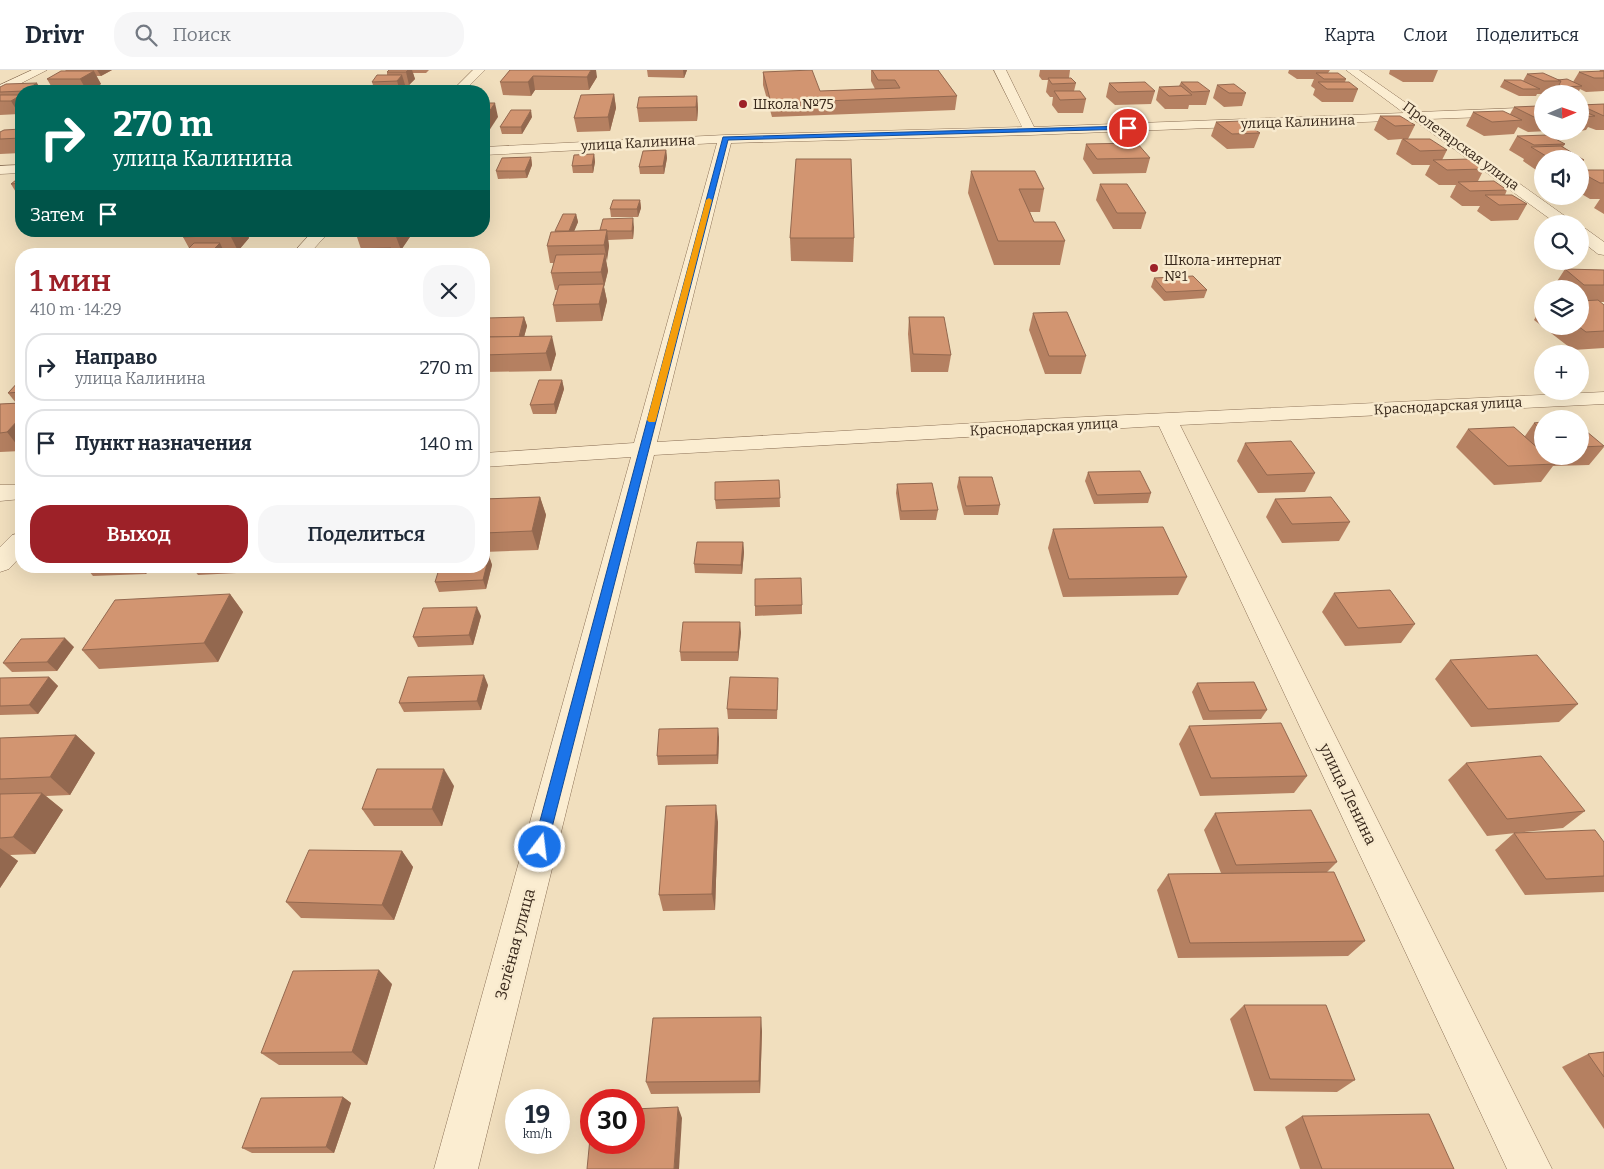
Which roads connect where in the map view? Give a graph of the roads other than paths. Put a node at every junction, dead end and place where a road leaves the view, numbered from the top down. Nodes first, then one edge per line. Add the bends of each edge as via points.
1 (41, 70) edge
2 (479, 70) edge
3 (1000, 70) edge
4 (1352, 70) edge
5 (464, 85) edge
6 (0, 90) edge
7 (1534, 111) edge
8 (1421, 117) junction
9 (1030, 131) junction
10 (725, 139) junction
11 (490, 151) edge
12 (15, 169) edge
13 (0, 170) edge
14 (1556, 215) edge
15 (316, 237) edge
16 (1589, 239) edge
17 (306, 248) edge
18 (1604, 250) edge
19 (1604, 398) edge
20 (1167, 420) junction
21 (644, 449) junction
22 (490, 460) edge
23 (15, 492) edge
24 (0, 493) edge
25 (15, 547) edge
26 (0, 563) edge
27 (456, 1169) edge
28 (1530, 1169) edge

1 - 6 street
2 - 5 street
3 - 9 street
4 - 8 street, Пролетарская улица
7 - 8 street, улица Калинина
8 - 9 street, улица Калинина
8 - 14 street, Пролетарская улица
9 - 10 street, улица Калинина
10 - 11 street, улица Калинина
10 - 21 street, Зелёная улица
12 - 13 street
15 - 17 street
16 - 18 street
19 - 20 street, Краснодарская улица
20 - 21 street, Краснодарская улица
20 - 28 street, улица Ленина
21 - 22 street, Краснодарская улица
21 - 27 street, Зелёная улица
23 - 24 street
25 - 26 street

